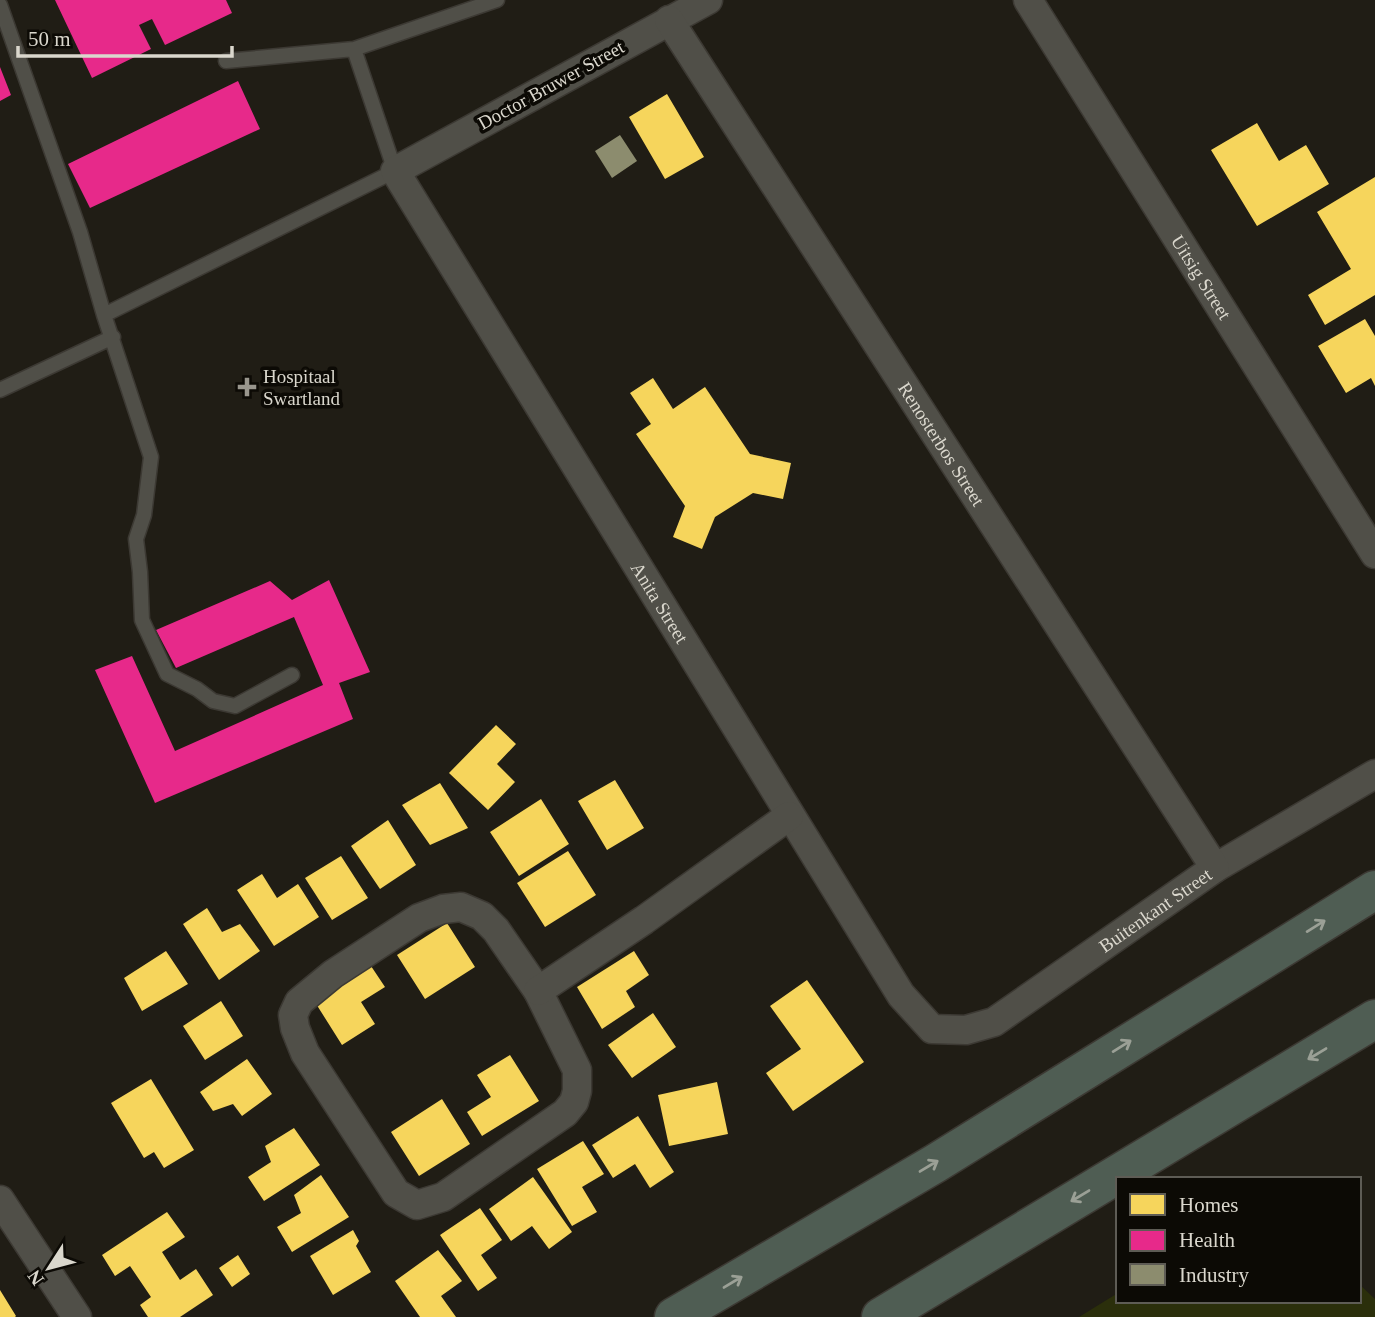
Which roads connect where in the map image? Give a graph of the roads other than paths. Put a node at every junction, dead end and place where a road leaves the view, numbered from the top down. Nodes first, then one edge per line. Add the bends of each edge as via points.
1 (496, 0) edge
2 (708, 0) edge
3 (1028, 0) edge
4 (0, 5) edge
5 (669, 19) junction
6 (354, 49) junction
7 (226, 61) dead end
8 (395, 172) junction
9 (104, 315) junction
10 (113, 337) junction
11 (0, 390) edge
12 (1375, 554) edge
13 (292, 675) dead end
14 (1375, 774) edge
15 (789, 816) junction
16 (1215, 868) junction
17 (1375, 890) edge
18 (538, 991) junction
19 (1375, 1019) edge
20 (932, 1029) joint
21 (0, 1200) edge
22 (77, 1317) edge
23 (674, 1317) edge
24 (881, 1317) edge

1 - 6 lane
2 - 5 street, Doctor Bruwer Street
3 - 12 street, Uitsig Street
4 - 9 lane via 80,232
5 - 8 street, Doctor Bruwer Street
5 - 16 street, Renosterbos Street
6 - 7 lane
6 - 8 lane
8 - 9 lane
8 - 15 street, Anita Street
9 - 10 lane
10 - 11 lane
10 - 13 lane via 150,457 144,514 136,539 142,621 167,674 213,701 235,706
14 - 16 street, Buitenkant Street
15 - 18 street
15 - 20 street, Anita Street via 901,995
16 - 20 street, Buitenkant Street via 994,1022 966,1030
23 -> 17 highway via 936,1163
18 - 18 street via 577,1070 574,1102 565,1114 443,1197 417,1205 409,1202 396,1193 305,1053 293,1015 299,1002 419,918 461,907 482,916 496,930
19 -> 24 highway
21 - 22 street

